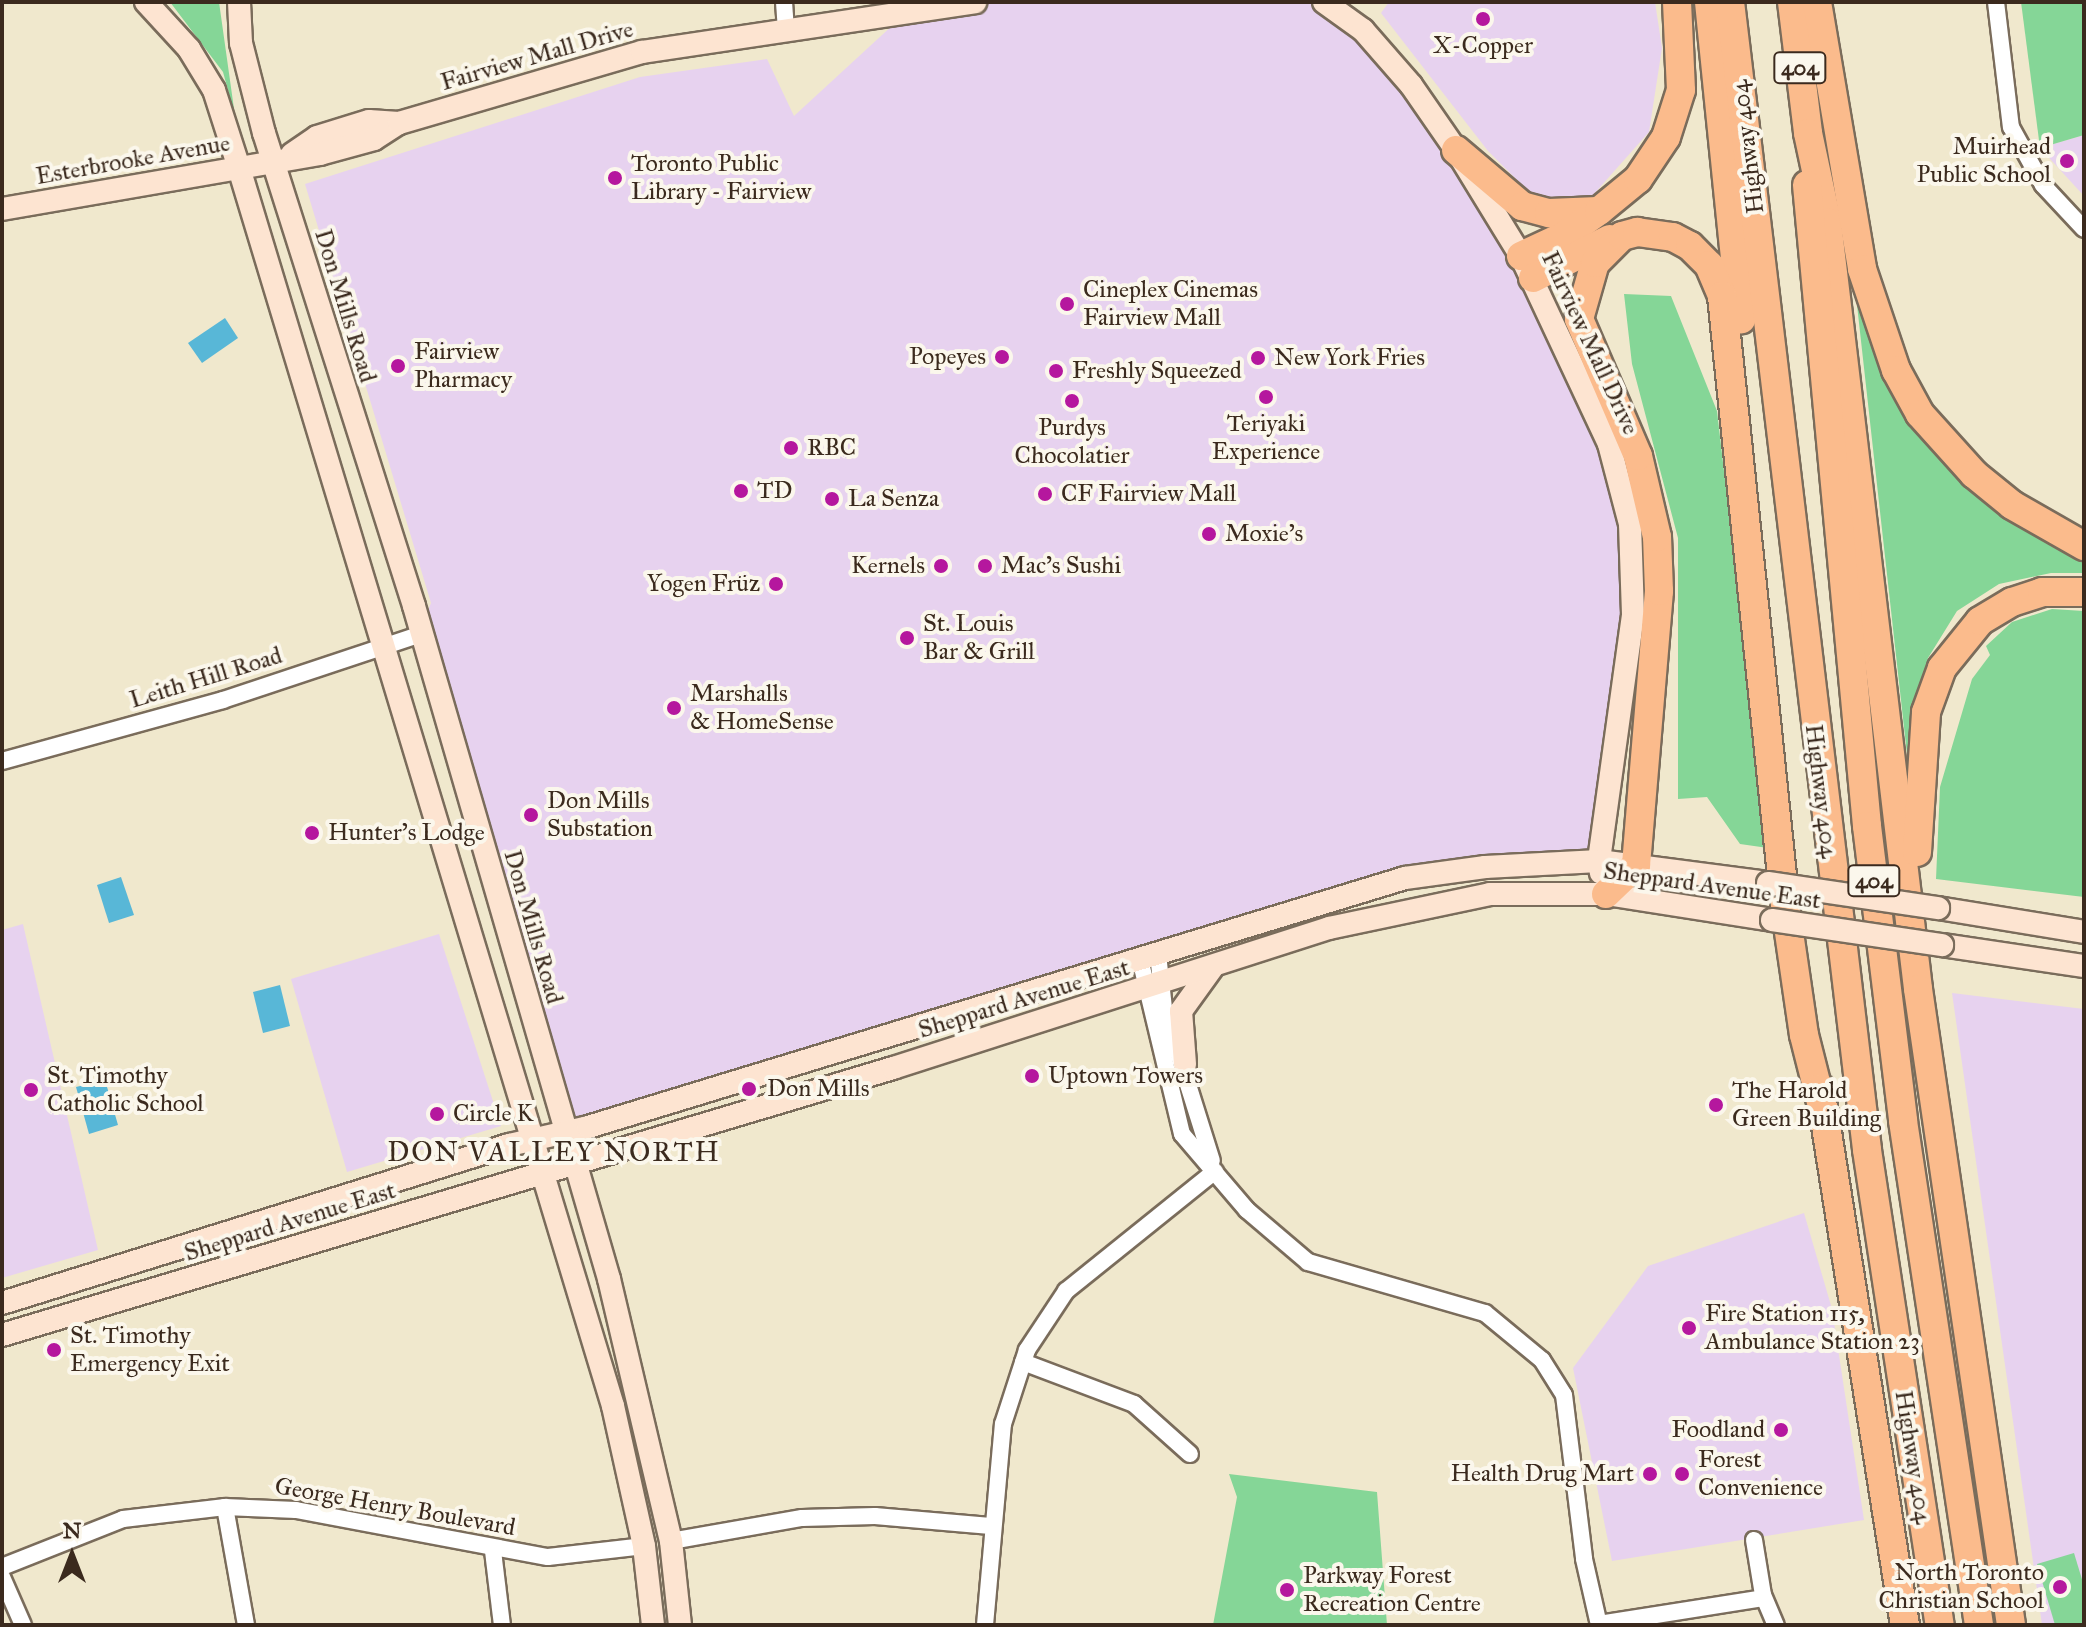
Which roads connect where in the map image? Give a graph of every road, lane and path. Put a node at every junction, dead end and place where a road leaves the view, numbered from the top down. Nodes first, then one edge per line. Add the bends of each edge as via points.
1 (146, 2) edge
2 (239, 2) edge
3 (784, 2) edge
4 (975, 2) edge
5 (1677, 2) edge
6 (1709, 2) edge
7 (1730, 2) edge
8 (1792, 2) edge
9 (1817, 2) edge
10 (1996, 2) edge
11 (1338, 5) edge
12 (786, 29) junction
13 (1808, 133) junction
14 (1456, 150) junction
15 (280, 158) junction
16 (239, 168) junction
17 (2, 209) edge
18 (1599, 211) junction
19 (2084, 229) edge
20 (1622, 236) junction
21 (1527, 267) junction
22 (2084, 546) edge
23 (2084, 592) edge
24 (421, 634) junction
25 (387, 647) junction
26 (2, 761) edge
27 (1599, 861) junction
28 (1636, 865) junction
29 (1606, 894) junction
30 (2084, 932) edge
31 (1149, 956) junction
32 (2084, 966) edge
33 (1213, 967) junction
34 (1154, 986) junction
35 (1918, 989) junction
36 (1185, 1064) junction
37 (1822, 1106) junction
38 (563, 1130) junction
39 (533, 1138) junction
40 (575, 1164) junction
41 (1215, 1171) junction
42 (543, 1174) junction
43 (2, 1303) edge
44 (2, 1335) edge
45 (1023, 1362) junction
46 (1190, 1454) dead end
47 (225, 1507) junction
48 (991, 1526) junction
49 (1754, 1540) dead end
50 (671, 1541) junction
51 (1889, 1541) junction
52 (644, 1546) junction
53 (493, 1551) junction
54 (2, 1567) edge
55 (2, 1577) edge
56 (1763, 1598) junction
57 (1628, 1622) edge
58 (1599, 1624) edge
59 (23, 1625) edge
60 (246, 1625) edge
61 (502, 1625) edge
62 (653, 1625) edge
63 (680, 1625) edge
64 (985, 1625) edge
65 (1776, 1625) edge
66 (1898, 1625) edge
67 (1905, 1625) edge
68 (1940, 1625) edge
69 (1979, 1625) edge
70 (2011, 1625) edge

1 - 16 main road via 189,49 214,90
2 - 15 main road, Don Mills Road via 241,43
3 - 12 street
4 - 12 main road, Fairview Mall Drive
5 - 18 highway via 1681,90 1666,137 1638,179
6 - 37 highway via 1783,785
7 - 68 highway, Highway 404 / 404 via 1816,753
8 - 13 highway, Highway 404 / 404
9 - 22 highway via 1862,269 1896,370 1920,414 1974,474 2012,505
10 - 19 street via 2011,127 2034,173 2065,214
11 - 14 main road, Fairview Mall Drive via 1411,85
12 - 15 main road, Fairview Mall Drive via 642,52 399,123 374,139
13 - 35 highway, Highway 404 / 404 via 1827,222
13 - 69 highway, Highway 404 / 404 via 1807,222 1867,826 1903,1121
14 - 18 highway via 1522,206 1549,213
14 - 21 main road, Fairview Mall Drive
15 - 16 main road, Esterbrooke Avenue
15 - 24 main road, Don Mills Road
16 - 17 main road, Esterbrooke Avenue
16 - 25 main road
18 - 21 highway
20 - 21 highway
20 - 28 highway via 1595,263 1579,319 1638,456 1657,537 1659,591
20 - 37 highway via 1637,232 1673,237 1690,246 1709,265 1722,296 1787,919 1804,1035
21 - 27 main road, Fairview Mall Drive via 1609,444 1630,524 1633,615
23 - 35 highway via 2042,592 2012,602 1980,621 1942,668 1926,712 1917,798
24 - 25 street, Leith Hill Road
24 - 38 main road, Don Mills Road
25 - 26 street, Leith Hill Road via 223,700
25 - 39 main road
27 - 28 main road, Sheppard Avenue East
27 - 29 main road, Fairview Mall Drive
27 - 31 main road, Sheppard Avenue East via 1405,878
28 - 29 highway
28 - 30 main road, Sheppard Avenue East, bridge
29 - 32 main road, Sheppard Avenue East, bridge
29 - 33 main road, Sheppard Avenue East via 1490,894 1329,928
31 - 34 street
31 - 38 main road, Sheppard Avenue East via 588,1127
33 - 34 main road, Sheppard Avenue East
33 - 36 main road via 1181,1011
34 - 36 street
34 - 40 main road, Sheppard Avenue East
34 - 41 street via 1182,1134
35 - 70 highway, Highway 404 / 404
36 - 41 street
37 - 51 highway
38 - 39 main road, Sheppard Avenue East
38 - 40 main road, Don Mills Road
39 - 42 main road
39 - 43 main road, Sheppard Avenue East
40 - 42 main road, Sheppard Avenue East
40 - 50 main road, Don Mills Road via 609,1279
41 - 45 street via 1066,1291
41 - 58 street via 1247,1210 1308,1262 1485,1313 1542,1360 1564,1395 1584,1559
42 - 44 main road, Sheppard Avenue East
42 - 52 main road via 613,1406
45 - 46 street via 1134,1404
45 - 48 street via 1003,1424
47 - 53 street, George Henry Boulevard via 296,1510
47 - 54 street, George Henry Boulevard via 123,1519
47 - 60 street
48 - 50 street via 875,1516 802,1518
48 - 64 street
49 - 56 street
50 - 63 main road, Don Mills Road
51 - 66 highway
51 - 67 highway
52 - 53 street, George Henry Boulevard via 584,1556
52 - 62 main road
53 - 61 street
55 - 59 street
56 - 57 street
56 - 65 street
57 - 58 street

